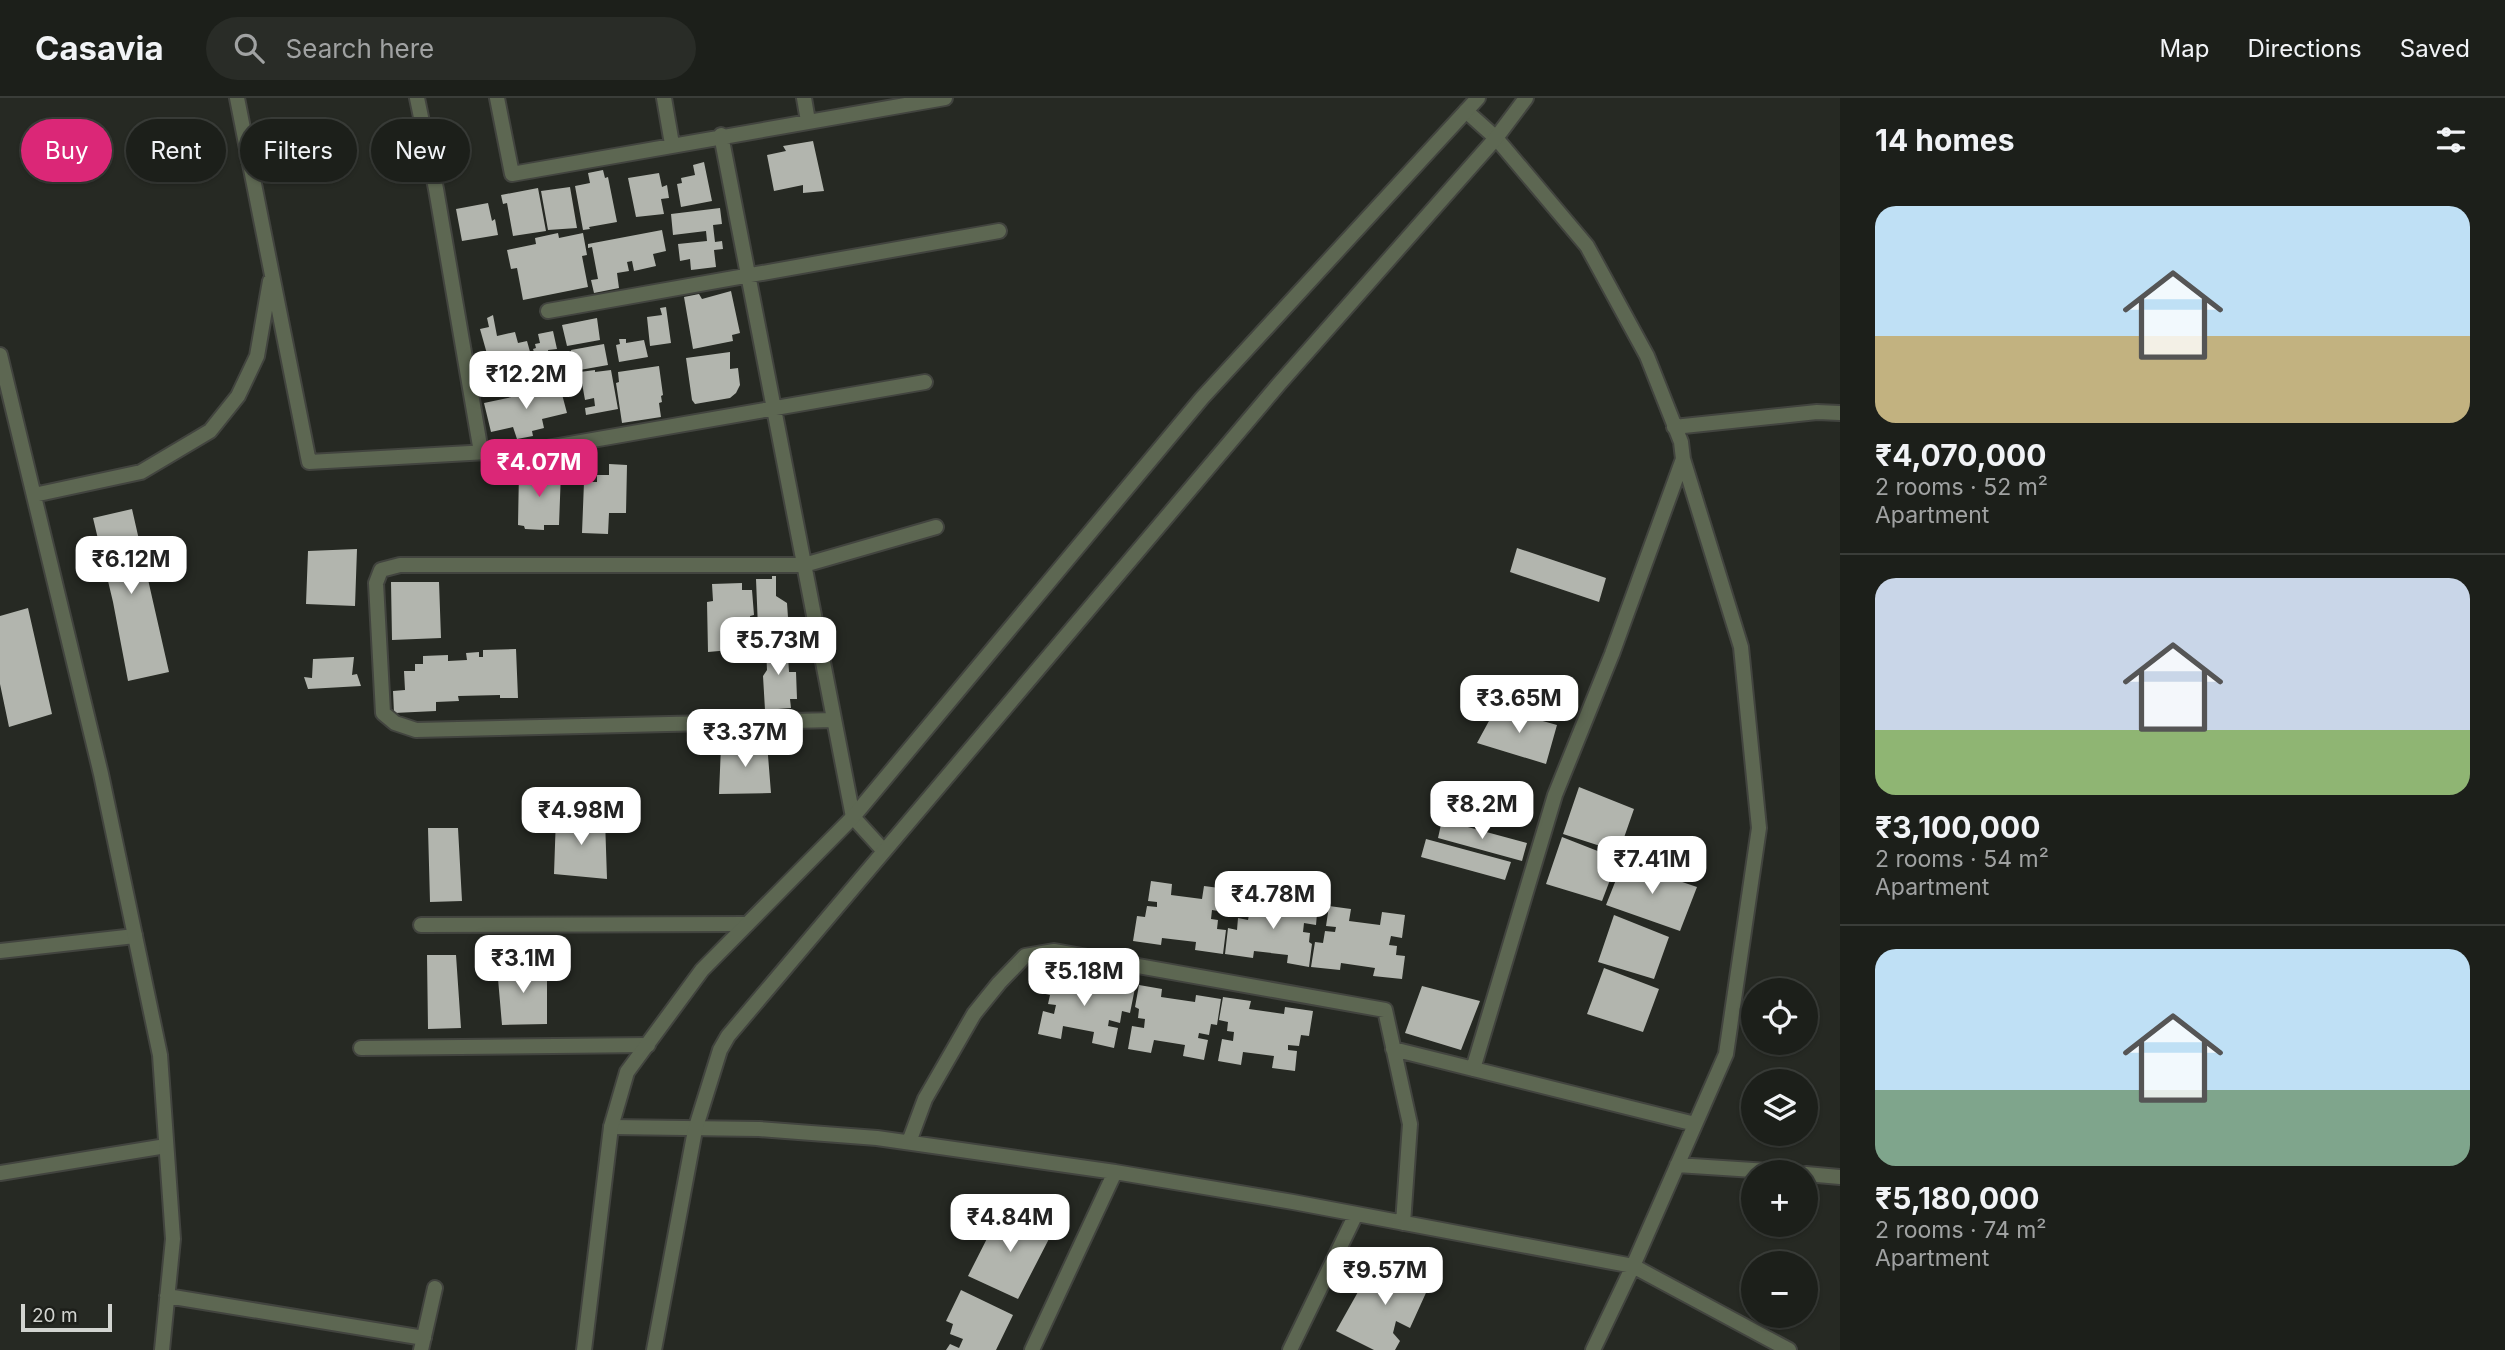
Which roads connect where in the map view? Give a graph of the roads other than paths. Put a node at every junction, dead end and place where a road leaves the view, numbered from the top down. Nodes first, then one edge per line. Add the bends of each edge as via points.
1 (237, 98) edge
2 (417, 98) edge
3 (497, 98) edge
4 (664, 98) edge
5 (804, 98) edge
6 (945, 98) edge
7 (1478, 98) edge
8 (1526, 98) edge
9 (1466, 111) junction
10 (808, 121) junction
11 (721, 135) junction
12 (1496, 138) junction
13 (672, 144) junction
14 (999, 231) dead end
15 (271, 272) junction
16 (749, 277) junction
17 (548, 311) dead end
18 (0, 355) edge
19 (925, 382) dead end
20 (774, 409) junction
21 (1840, 413) edge
22 (1674, 426) junction
23 (481, 452) junction
24 (1683, 459) junction
25 (34, 495) junction
26 (936, 527) dead end
27 (804, 565) junction
28 (834, 720) junction
29 (853, 817) junction
30 (883, 849) junction
31 (747, 924) junction
32 (421, 925) dead end
33 (135, 936) junction
34 (0, 951) edge
35 (648, 1045) junction
36 (361, 1048) dead end
37 (1393, 1049) junction
38 (1473, 1069) junction
39 (1695, 1124) junction
40 (611, 1127) junction
41 (695, 1130) junction
42 (909, 1142) junction
43 (166, 1146) junction
44 (1677, 1165) junction
45 (1741, 1169) edge
46 (1115, 1172) junction
47 (0, 1173) edge
48 (1818, 1175) edge
49 (1840, 1177) edge
50 (1356, 1214) junction
51 (1403, 1223) junction
52 (1633, 1266) junction
53 (435, 1288) dead end
54 (167, 1296) junction
55 (423, 1344) edge
56 (162, 1350) edge
57 (584, 1350) edge
58 (654, 1350) edge
59 (1032, 1350) edge
60 (1290, 1350) edge
61 (1593, 1350) edge
62 (1789, 1350) edge

1 - 15 street
2 - 23 street
3 - 13 street via 512,174
4 - 13 street
5 - 10 street
6 - 10 street
7 - 9 street
8 - 12 street
9 - 12 street
9 - 29 street via 1202,398
10 - 11 street
11 - 13 street
11 - 16 street
12 - 22 street via 1587,246 1647,356
12 - 30 street via 1279,384
14 - 16 street
15 - 23 street via 309,462
15 - 25 street via 257,356 238,396 210,431 141,472
16 - 17 street
16 - 20 street
18 - 25 street
19 - 20 street
20 - 23 street via 541,449
20 - 27 street
21 - 22 street
22 - 24 street
24 - 38 street via 1555,795
24 - 39 street via 1741,647 1759,828 1726,1054
25 - 33 street
26 - 27 street
27 - 28 street
27 - 28 street via 400,565 381,570 376,583 383,713 416,730
28 - 29 street
29 - 30 street
29 - 31 street
30 - 41 street via 727,1036
31 - 32 street
31 - 35 street via 702,970
33 - 34 street
33 - 43 street via 160,1055
35 - 36 street
35 - 40 street via 627,1072
37 - 38 street
37 - 42 street via 1385,1010 1054,951 1025,956 974,1014 925,1099
37 - 51 street via 1410,1124
38 - 39 street
39 - 44 street
40 - 41 street
40 - 57 street
41 - 42 street via 760,1129
41 - 58 street
42 - 46 street
43 - 47 street
43 - 54 street via 173,1239
44 - 45 street
44 - 52 street
46 - 50 street
46 - 59 street
48 - 49 street
50 - 51 street
50 - 60 street
51 - 52 street
52 - 61 street
52 - 62 street
53 - 55 street
54 - 55 street
54 - 56 street

